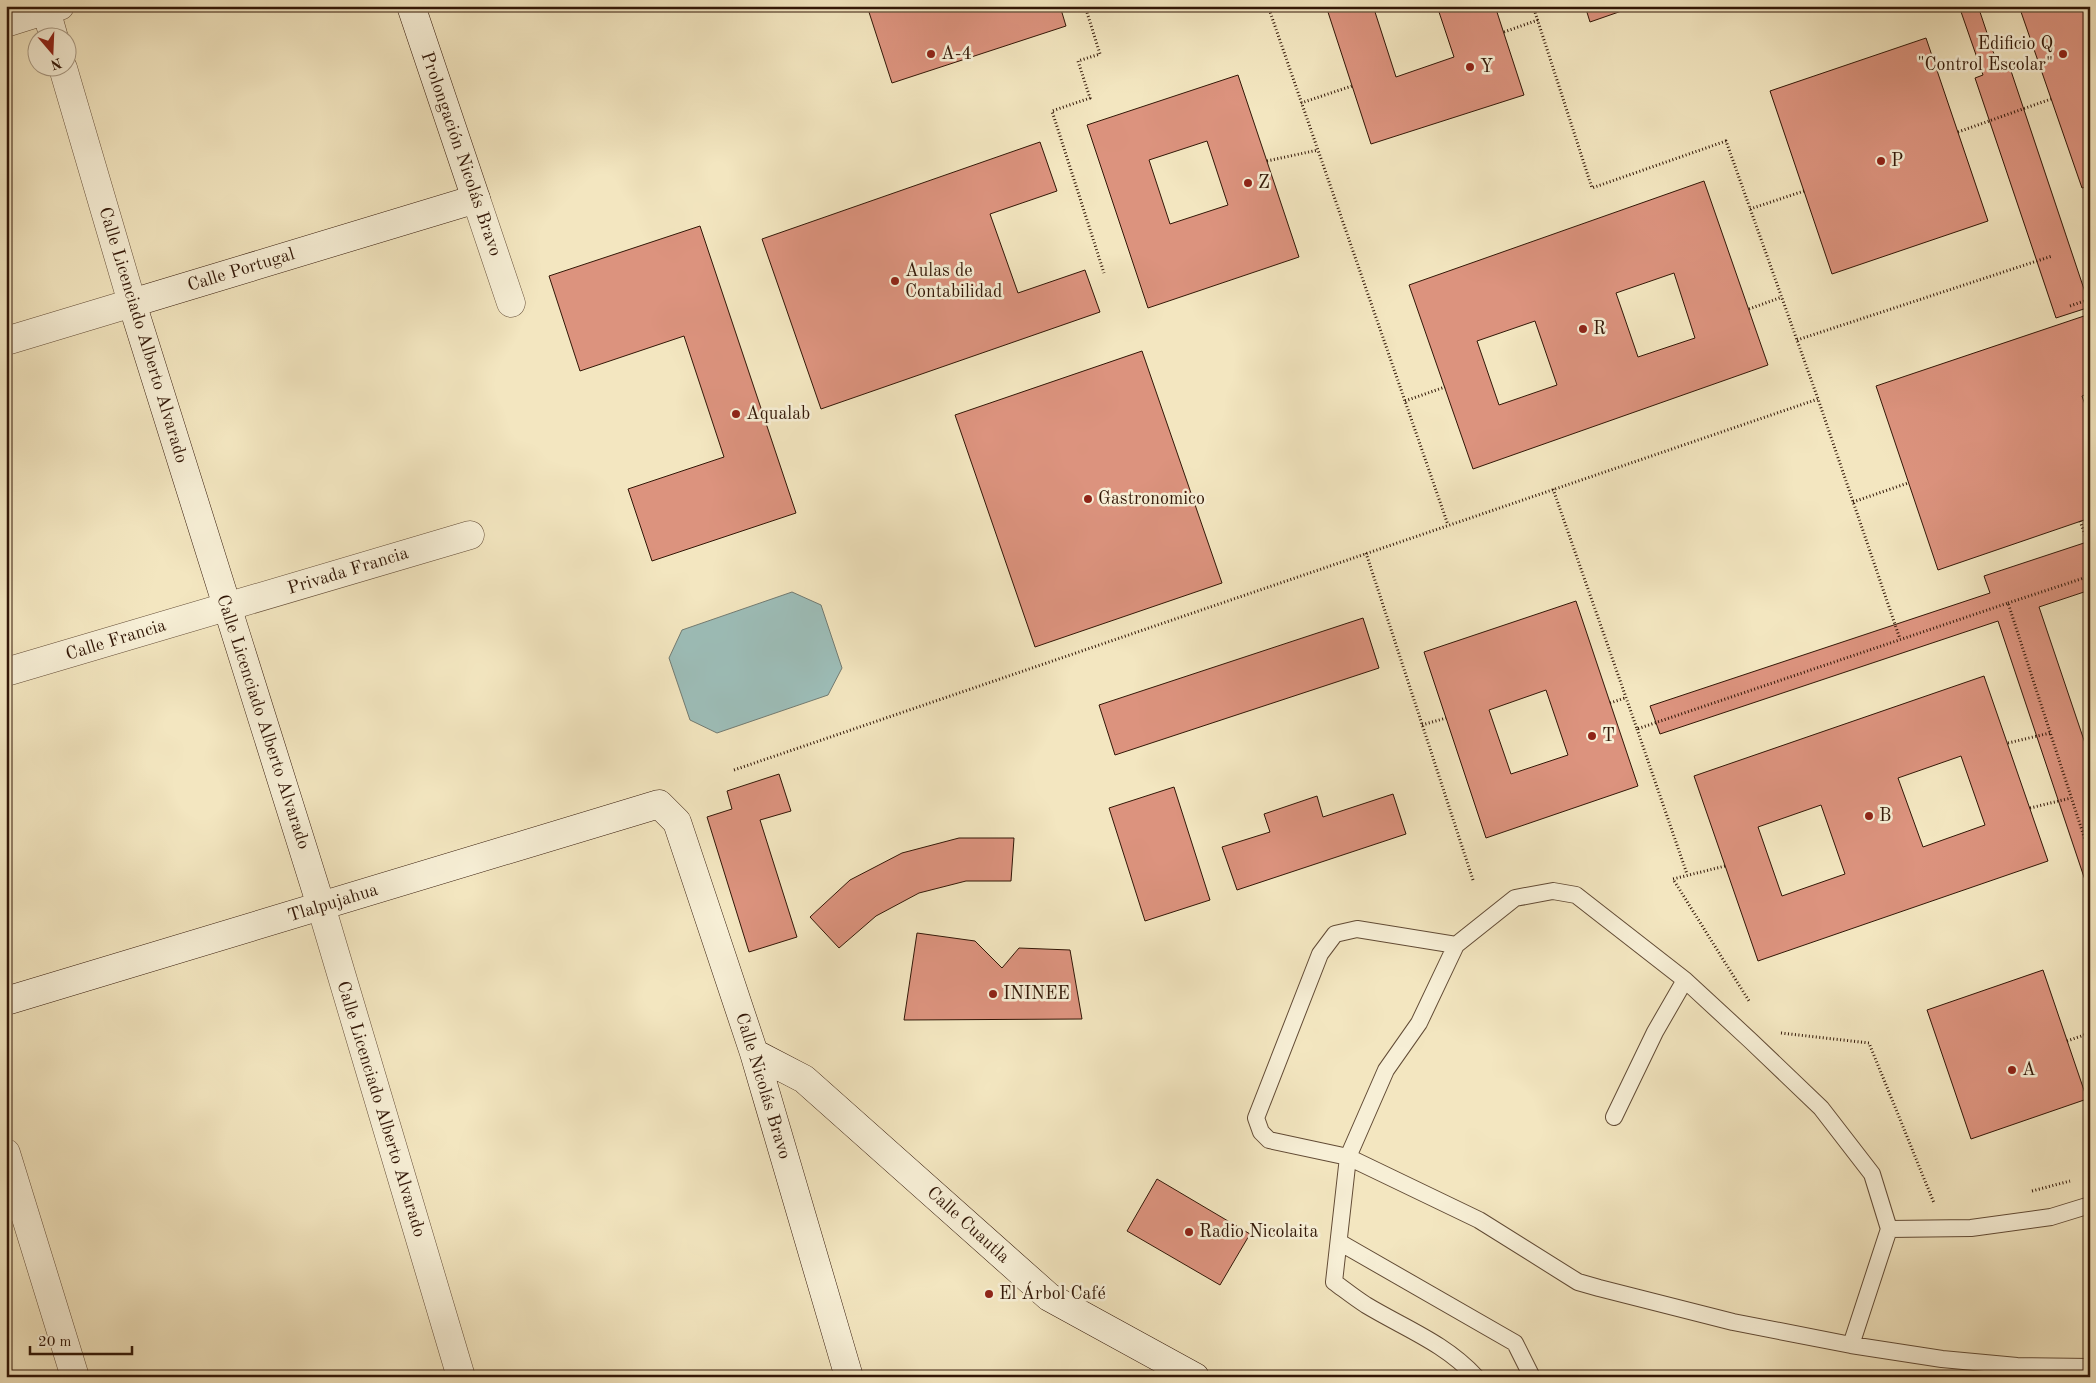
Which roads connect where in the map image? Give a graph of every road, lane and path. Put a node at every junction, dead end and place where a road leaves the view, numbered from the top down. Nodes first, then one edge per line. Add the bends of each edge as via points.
1 (411, 6) edge
2 (1085, 6) edge
3 (1268, 6) edge
4 (1533, 6) edge
5 (1975, 6) edge
6 (50, 8) edge
7 (1969, 8) dead end
8 (1538, 20) junction
9 (6, 22) edge
10 (53, 28) edge
11 (1504, 32) dead end
12 (66, 78) edge
13 (1352, 86) dead end
14 (2051, 99) dead end
15 (1301, 103) junction
16 (1958, 132) dead end
17 (1318, 150) junction
18 (1267, 161) dead end
19 (1804, 191) dead end
20 (476, 199) junction
21 (1750, 209) junction
22 (2052, 256) dead end
23 (1104, 273) dead end
24 (1782, 297) junction
25 (2090, 299) edge
26 (132, 303) junction
27 (511, 303) dead end
28 (2070, 306) dead end
29 (1748, 309) dead end
30 (1797, 340) junction
31 (6, 341) edge
32 (1445, 387) dead end
33 (1818, 399) junction
34 (1404, 401) junction
35 (1908, 483) dead end
36 (1553, 490) junction
37 (1853, 502) junction
38 (2080, 521) dead end
39 (1448, 526) junction
40 (470, 535) dead end
41 (2090, 548) edge
42 (1366, 553) junction
43 (2090, 576) edge
44 (2008, 603) junction
45 (226, 607) junction
46 (1900, 639) junction
47 (6, 672) edge
48 (1625, 698) junction
49 (1610, 703) dead end
50 (1446, 718) dead end
51 (1422, 725) junction
52 (1637, 729) junction
53 (2050, 733) junction
54 (2008, 743) dead end
55 (734, 770) dead end
56 (2071, 798) junction
57 (659, 804) joint
58 (2030, 808) dead end
59 (2090, 855) edge
60 (1725, 866) dead end
61 (1687, 874) junction
62 (1473, 880) dead end
63 (321, 906) junction
64 (1456, 945) junction
65 (1685, 980) junction
66 (6, 1001) edge
67 (1752, 1006) dead end
68 (1777, 1032) dead end
69 (2090, 1033) edge
70 (2067, 1041) dead end
71 (754, 1053) junction
72 (1614, 1117) dead end
73 (6, 1152) edge
74 (1348, 1157) junction
75 (2071, 1181) dead end
76 (2024, 1193) dead end
77 (2090, 1205) edge
78 (1935, 1206) dead end
79 (1889, 1229) junction
80 (1340, 1242) junction
81 (1851, 1345) junction
82 (2090, 1367) edge
83 (76, 1377) edge
84 (461, 1377) edge
85 (849, 1377) edge
86 (1195, 1377) edge
87 (1476, 1377) edge
88 (1532, 1377) edge

1 - 20 street, Prolongación Nicolás Bravo
2 - 23 path via 1100,54 1078,61 1090,98 1052,110
3 - 15 path
4 - 8 path
5 - 7 path
6 - 9 street
6 - 10 street
8 - 11 path
8 - 21 path via 1592,188 1726,141
12 - 26 street, Calle Licenciado Alberto Alvarado
13 - 15 path
14 - 16 path
15 - 17 path
17 - 18 path
17 - 34 path
19 - 21 path
20 - 26 street, Calle Portugal
20 - 27 street, Prolongación Nicolás Bravo
21 - 24 path
22 - 30 path
24 - 29 path
24 - 30 path
25 - 28 path
26 - 31 street, Calle Portugal
26 - 45 street, Calle Licenciado Alberto Alvarado
30 - 33 path
32 - 34 path
33 - 36 path
33 - 37 path
34 - 39 path
35 - 37 path
36 - 39 path
36 - 48 path
37 - 46 path
38 - 41 path
39 - 42 path
40 - 45 street, Privada Francia
42 - 51 path
42 - 55 path
43 - 44 path
44 - 46 path
44 - 53 path
45 - 47 street, Calle Francia
45 - 63 street, Calle Licenciado Alberto Alvarado
46 - 52 path
48 - 49 path
48 - 52 path
50 - 51 path
51 - 62 path
52 - 61 path
53 - 54 path
53 - 56 path
56 - 58 path
56 - 59 path
57 - 63 street, Tlalpujahua
57 - 71 street, Calle Nicolás Bravo via 677,822
60 - 61 path
61 - 67 path via 1674,879
63 - 66 street, Tlalpujahua
63 - 84 street, Calle Licenciado Alberto Alvarado
64 - 65 lane via 1515,898 1553,891 1576,896
64 - 74 lane via 1418,1023 1386,1070
64 - 74 lane via 1357,929 1335,934 1320,954 1256,1118 1261,1132 1269,1140
65 - 72 lane via 1654,1032
65 - 79 lane via 1821,1108 1872,1174
68 - 78 path via 1870,1043
69 - 70 path
71 - 85 street, Calle Nicolás Bravo
71 - 86 street, Calle Cuautla via 804,1079 1049,1297
73 - 83 street
74 - 80 lane
74 - 81 lane via 1480,1220 1578,1282 1733,1322
75 - 76 path
77 - 79 lane via 2051,1217 1971,1228
79 - 81 lane
80 - 87 lane via 1334,1282 1366,1304 1432,1340
80 - 88 lane via 1515,1343
81 - 82 lane via 2017,1366

